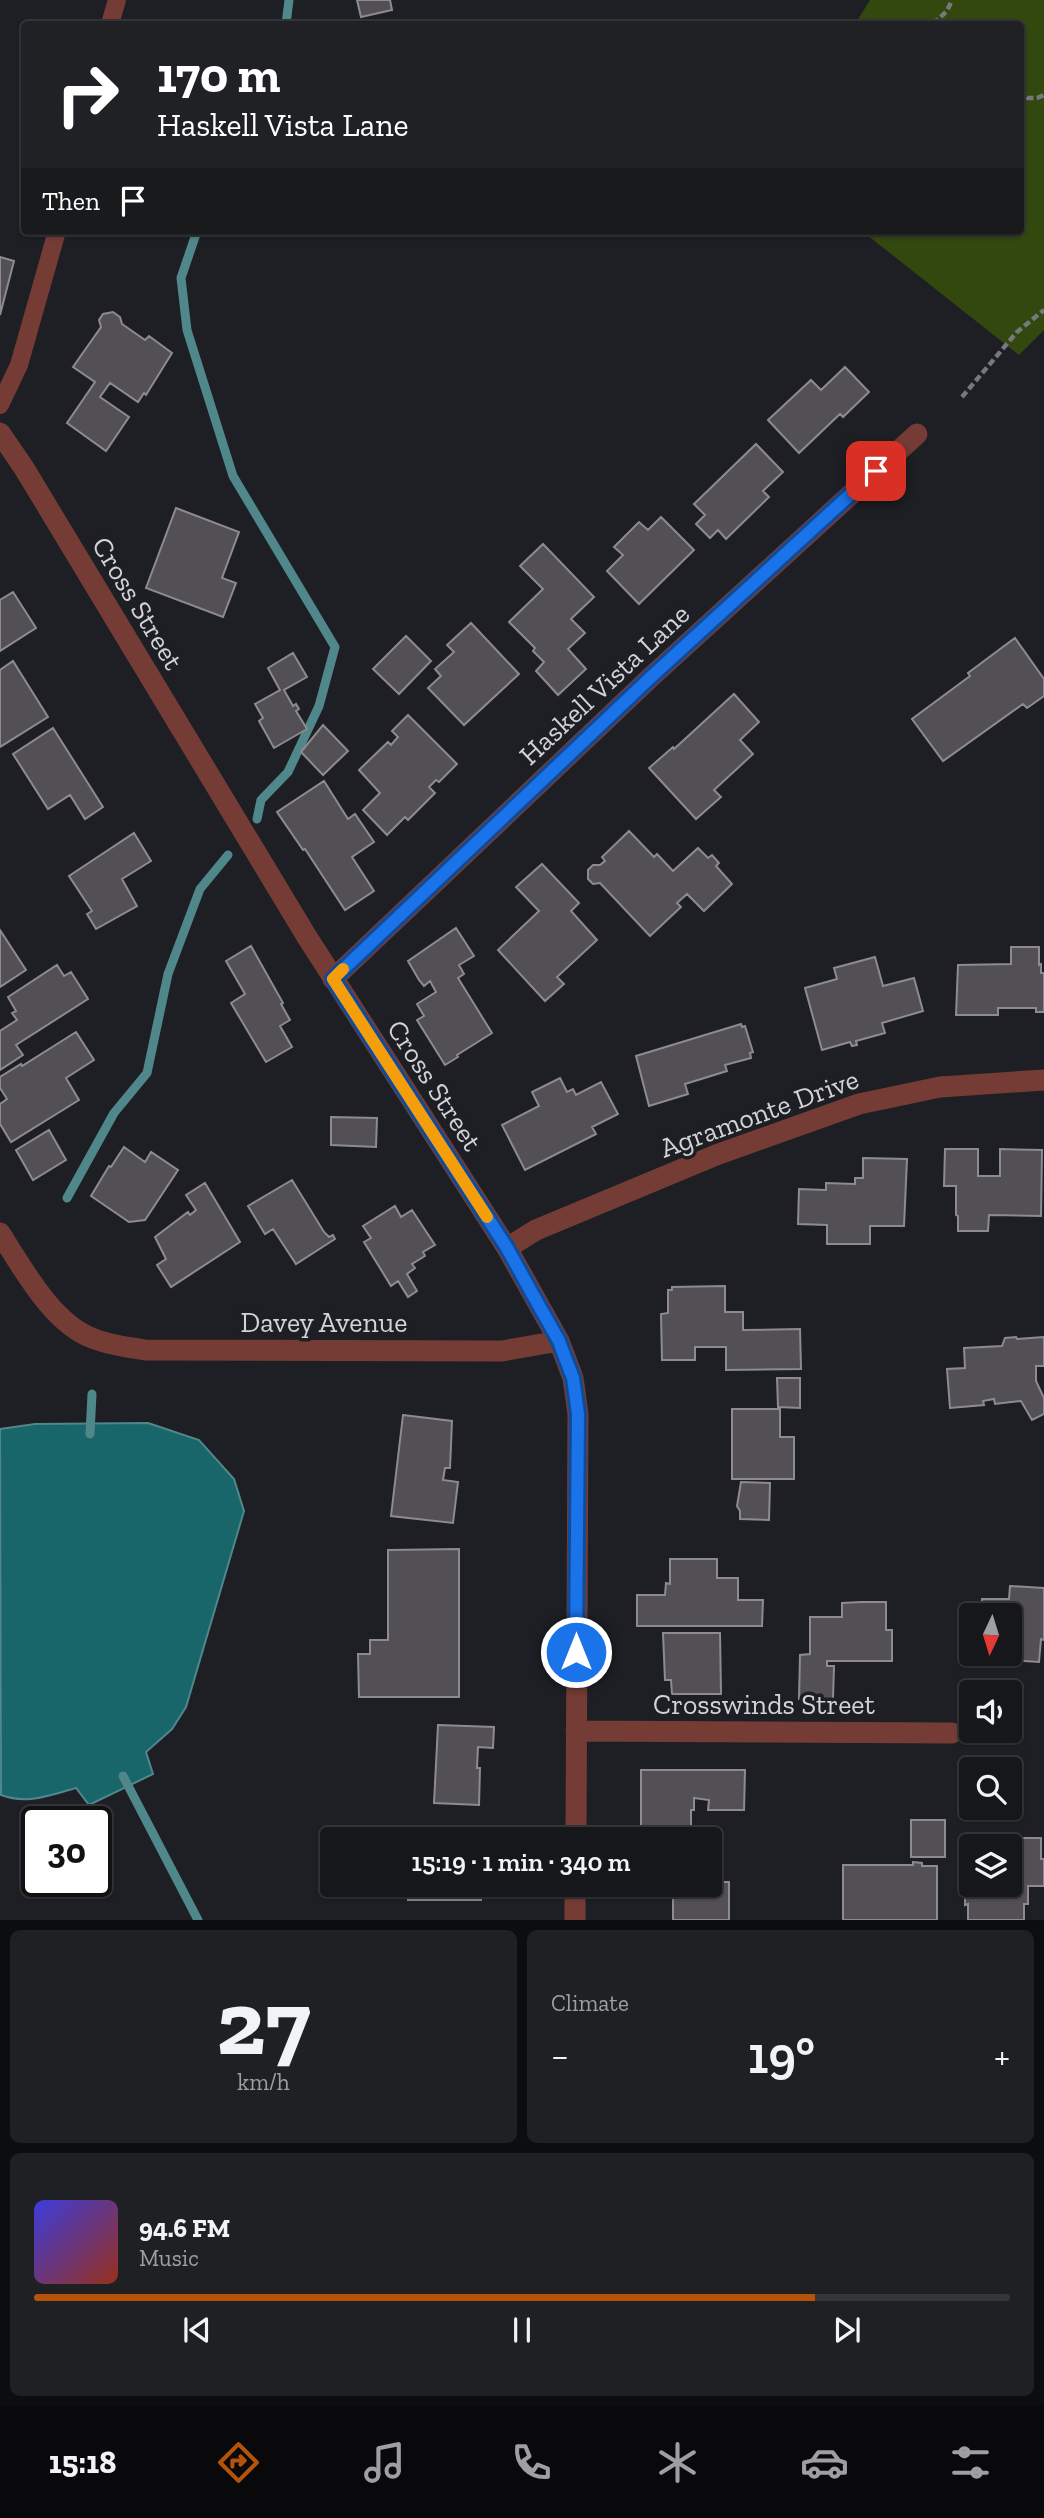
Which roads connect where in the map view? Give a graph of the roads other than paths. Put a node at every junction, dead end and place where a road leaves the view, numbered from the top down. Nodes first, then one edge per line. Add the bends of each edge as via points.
1 (117, 0) edge
2 (111, 21) edge
3 (56, 235) edge
4 (0, 405) edge
5 (0, 433) edge
6 (916, 434) dead end
7 (333, 979) junction
8 (1044, 1080) edge
9 (0, 1233) edge
10 (507, 1248) junction
11 (559, 1341) junction
12 (576, 1731) junction
13 (952, 1733) dead end
14 (576, 1827) edge
15 (575, 1897) edge
16 (575, 1920) edge

1 - 2 lane
3 - 4 lane via 19,365
5 - 7 street, Cross Street
6 - 7 street, Haskell Vista Lane
7 - 10 street, Cross Street
8 - 10 street, Agramonte Drive via 940,1087 859,1104 704,1160 536,1230
9 - 11 street, Davey Avenue via 39,1292 66,1322 90,1338 145,1350 502,1351
10 - 11 street, Cross Street
11 - 12 street, Cross Street via 573,1378 578,1414
12 - 13 street, Crosswinds Street
12 - 14 street, Cross Street
15 - 16 street

